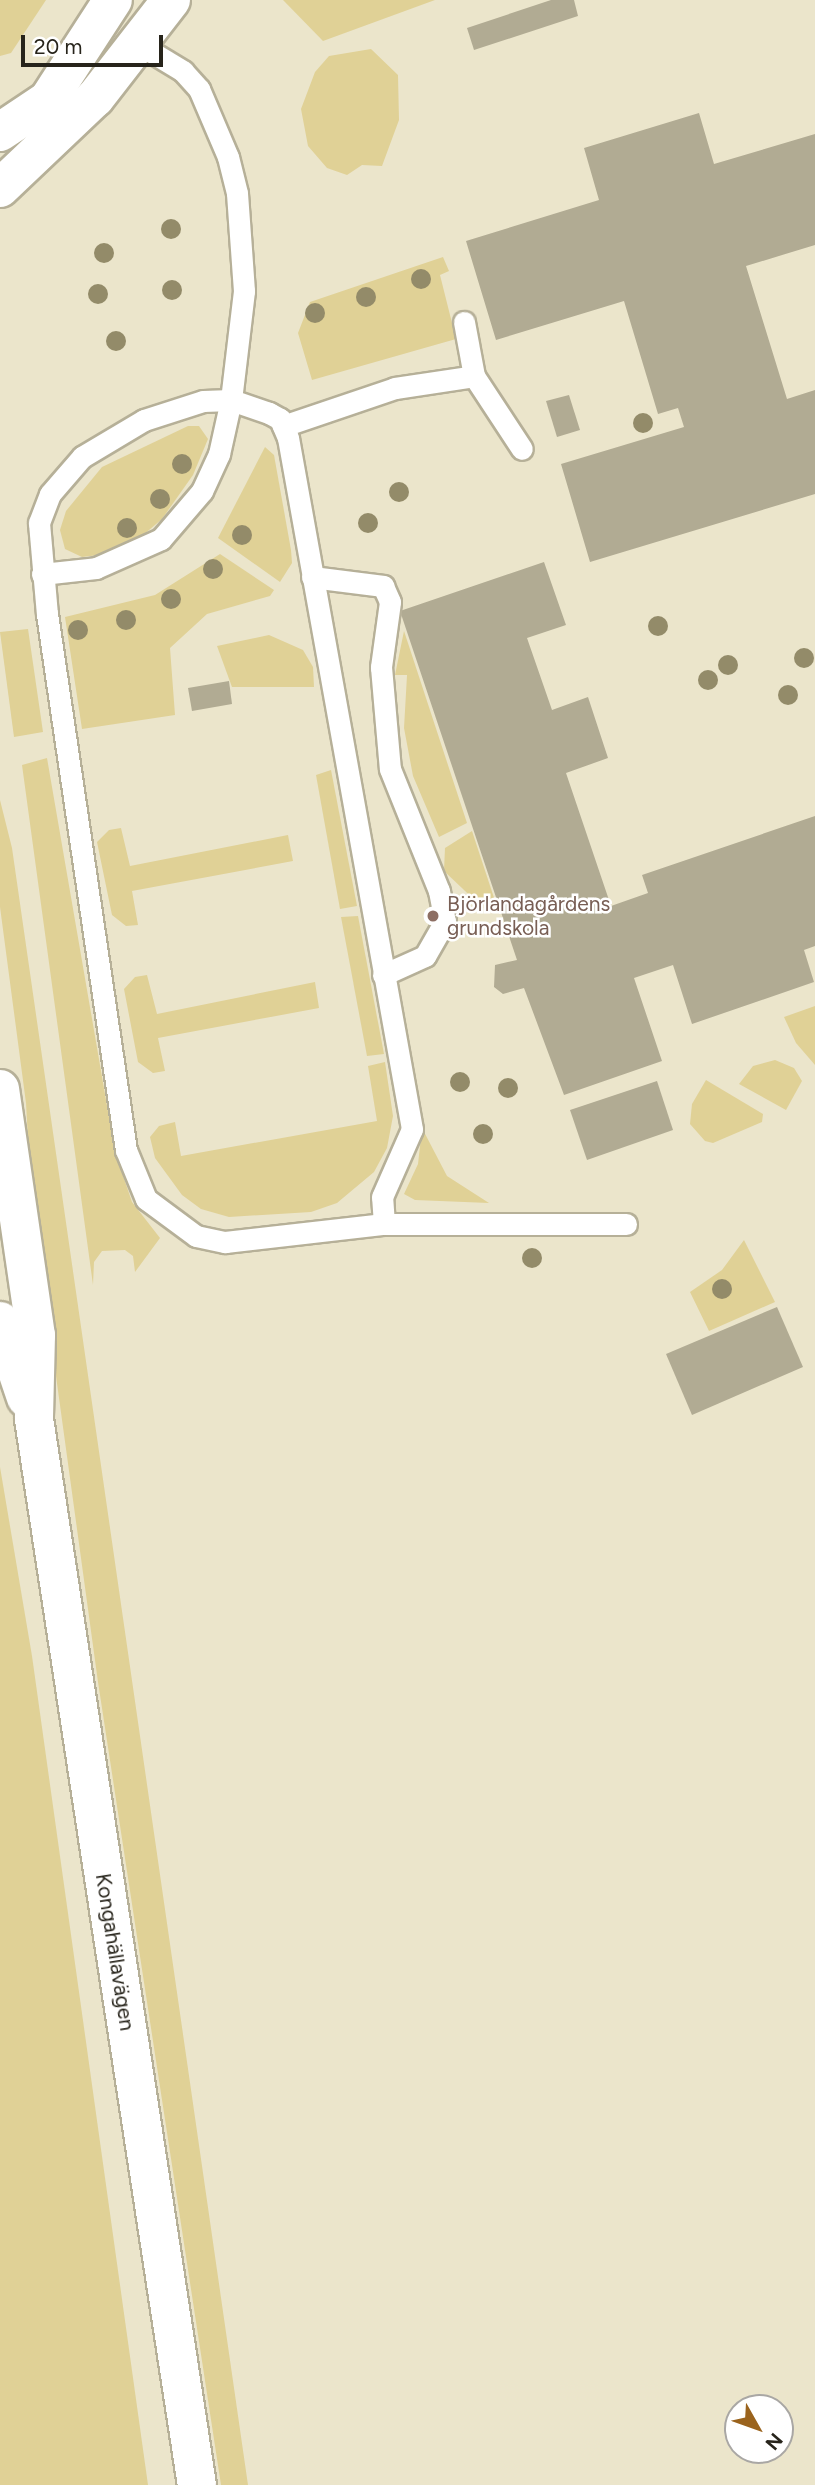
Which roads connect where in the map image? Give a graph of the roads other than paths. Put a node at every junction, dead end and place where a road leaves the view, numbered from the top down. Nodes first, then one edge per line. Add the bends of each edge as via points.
1 (171, 0) edge
2 (107, 11) edge
3 (140, 45) junction
4 (0, 132) edge
5 (0, 188) edge
6 (464, 322) dead end
7 (474, 376) junction
8 (231, 400) junction
9 (283, 426) junction
10 (522, 449) dead end
11 (42, 574) junction
12 (312, 577) junction
13 (383, 975) junction
14 (0, 1089) edge
15 (384, 1224) junction
16 (626, 1224) dead end
17 (0, 1321) edge
18 (34, 1419) junction
19 (197, 2485) edge

1 - 3 street
2 - 3 street
2 - 4 street via 48,100
3 - 5 street via 95,98
3 - 8 lane via 183,71 199,89 228,157 237,194 244,291
6 - 7 lane
7 - 9 lane via 395,388
7 - 10 lane
8 - 9 lane via 269,413
8 - 11 lane via 219,454 202,491 169,532 138,554 96,568
8 - 11 lane via 203,401 144,420 82,457 50,494 39,523
9 - 12 lane
11 - 15 lane via 126,1150 146,1199 196,1236 225,1242
12 - 13 lane
12 - 13 lane via 383,586 390,602 381,667 390,769 439,891 445,921 425,956
13 - 15 lane via 412,1129 382,1197
14 - 18 street, Kongahällavägen via 36,1335
15 - 16 lane
17 - 18 street, Kongahällavägen
18 - 19 street, Kongahällavägen

